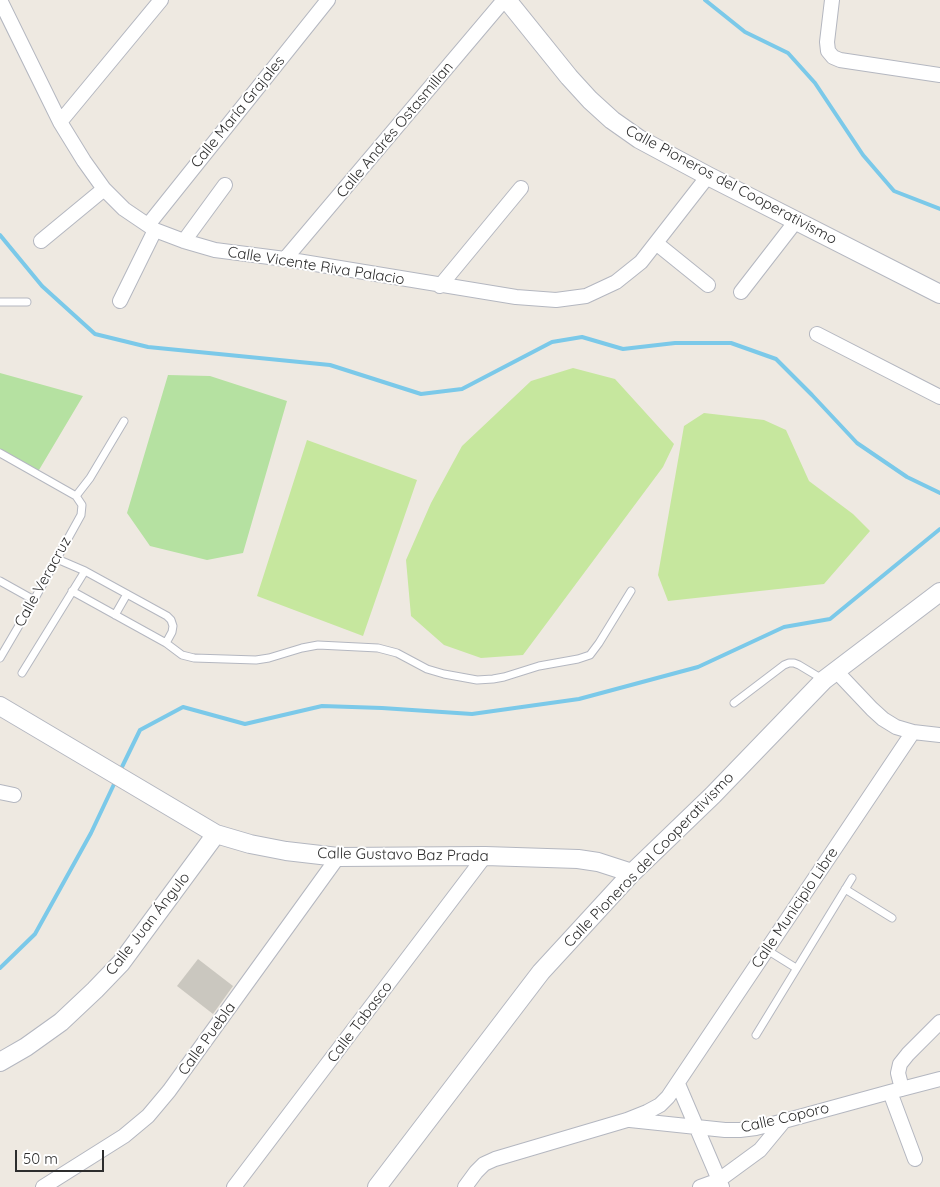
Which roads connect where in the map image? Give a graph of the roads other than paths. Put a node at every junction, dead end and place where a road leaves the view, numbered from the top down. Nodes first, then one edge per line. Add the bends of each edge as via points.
1 (0, 0) edge
2 (162, 0) edge
3 (328, 0) edge
4 (506, 0) edge
5 (832, 0) edge
6 (940, 75) edge
7 (60, 122) junction
8 (708, 176) junction
9 (225, 186) dead end
10 (521, 188) dead end
11 (104, 189) junction
12 (796, 220) junction
13 (151, 227) junction
14 (184, 240) junction
15 (41, 241) dead end
16 (656, 243) junction
17 (285, 259) junction
18 (708, 285) dead end
19 (440, 286) junction
20 (741, 292) dead end
21 (940, 294) edge
22 (120, 301) dead end
23 (0, 302) edge
24 (27, 302) dead end
25 (817, 334) dead end
26 (940, 397) edge
27 (124, 421) dead end
28 (0, 453) edge
29 (76, 496) junction
30 (57, 559) junction
31 (85, 571) junction
32 (0, 581) edge
33 (72, 591) junction
34 (631, 591) dead end
35 (940, 592) edge
36 (127, 594) junction
37 (34, 600) junction
38 (115, 615) junction
39 (166, 643) junction
40 (0, 658) edge
41 (22, 673) dead end
42 (830, 676) junction
43 (734, 702) dead end
44 (0, 706) edge
45 (913, 732) junction
46 (940, 735) edge
47 (216, 834) junction
48 (486, 856) junction
49 (338, 857) junction
50 (632, 873) junction
51 (852, 878) dead end
52 (845, 889) junction
53 (892, 918) dead end
54 (767, 950) junction
55 (796, 968) junction
56 (940, 1022) edge
57 (756, 1035) dead end
58 (0, 1062) edge
59 (940, 1079) edge
60 (678, 1084) junction
61 (896, 1090) junction
62 (627, 1120) junction
63 (784, 1121) junction
64 (695, 1126) junction
65 (915, 1159) dead end
66 (720, 1184) edge
67 (43, 1187) edge
68 (234, 1187) edge
69 (377, 1187) edge
70 (465, 1187) edge
71 (700, 1187) edge

1 - 7 street, Calle Vicente Riva Palacio
2 - 7 street
3 - 13 street, Calle María Grajales
4 - 8 street, Calle Pioneros del Cooperativismo via 569,77 612,120 639,139
4 - 17 street, Calle Andrés Ostasmillan
5 - 6 street via 827,42 833,57
7 - 11 street, Calle Vicente Riva Palacio
8 - 12 street, Calle Pioneros del Cooperativismo
8 - 16 street, Calle Vicente Riva Palacio
9 - 14 street
10 - 19 street
11 - 13 street, Calle Vicente Riva Palacio via 124,209
11 - 15 street
12 - 20 street
12 - 21 street, Calle Pioneros del Cooperativismo
13 - 14 street, Calle Vicente Riva Palacio
13 - 22 street, Calle María Grajales
14 - 17 street, Calle Vicente Riva Palacio via 215,250
16 - 18 street
16 - 19 street, Calle Vicente Riva Palacio via 641,262 616,282 586,296 556,300
17 - 19 street, Calle Vicente Riva Palacio
23 - 24 lane
25 - 26 street
27 - 29 lane
28 - 29 lane
29 - 30 lane, Calle Veracruz via 82,505 80,515
30 - 31 lane
30 - 37 lane, Calle Veracruz
31 - 33 lane
31 - 36 lane
32 - 37 lane
33 - 38 lane
33 - 41 lane
34 - 39 lane via 590,655 493,679 477,680 444,674 378,648 318,645 256,660 194,658 182,655
35 - 42 street, Calle Pioneros del Cooperativismo
36 - 38 lane
36 - 39 lane via 172,620 172,632
37 - 40 lane, Calle Veracruz
38 - 39 lane
42 - 43 lane via 788,663
42 - 45 street via 883,719
42 - 50 street, Calle Pioneros del Cooperativismo
44 - 47 street, Calle Gustavo Baz Prada
45 - 46 street
45 - 54 street, Calle Municipio Libre
47 - 49 street, Calle Gustavo Baz Prada via 286,851
47 - 58 street, Calle Juan Ángulo via 121,963 61,1022
48 - 49 street, Calle Gustavo Baz Prada
48 - 50 street, Calle Gustavo Baz Prada via 578,859
48 - 68 street, Calle Tabasco
49 - 67 street, Calle Puebla via 148,1116 124,1136
50 - 69 street, Calle Pioneros del Cooperativismo via 541,972
51 - 52 lane
52 - 53 lane
52 - 55 lane
54 - 55 lane
54 - 60 street, Calle Municipio Libre
55 - 57 lane
56 - 61 street via 900,1064
59 - 61 street, Calle Coporo
60 - 62 street, Calle Coporo via 660,1105
60 - 64 street
61 - 63 street, Calle Coporo
61 - 65 street
62 - 64 street, Calle Coporo
62 - 70 street, Calle Coporo via 495,1159 484,1164
63 - 64 street, Calle Coporo via 740,1130
63 - 66 street via 760,1150
64 - 66 street
66 - 71 street

